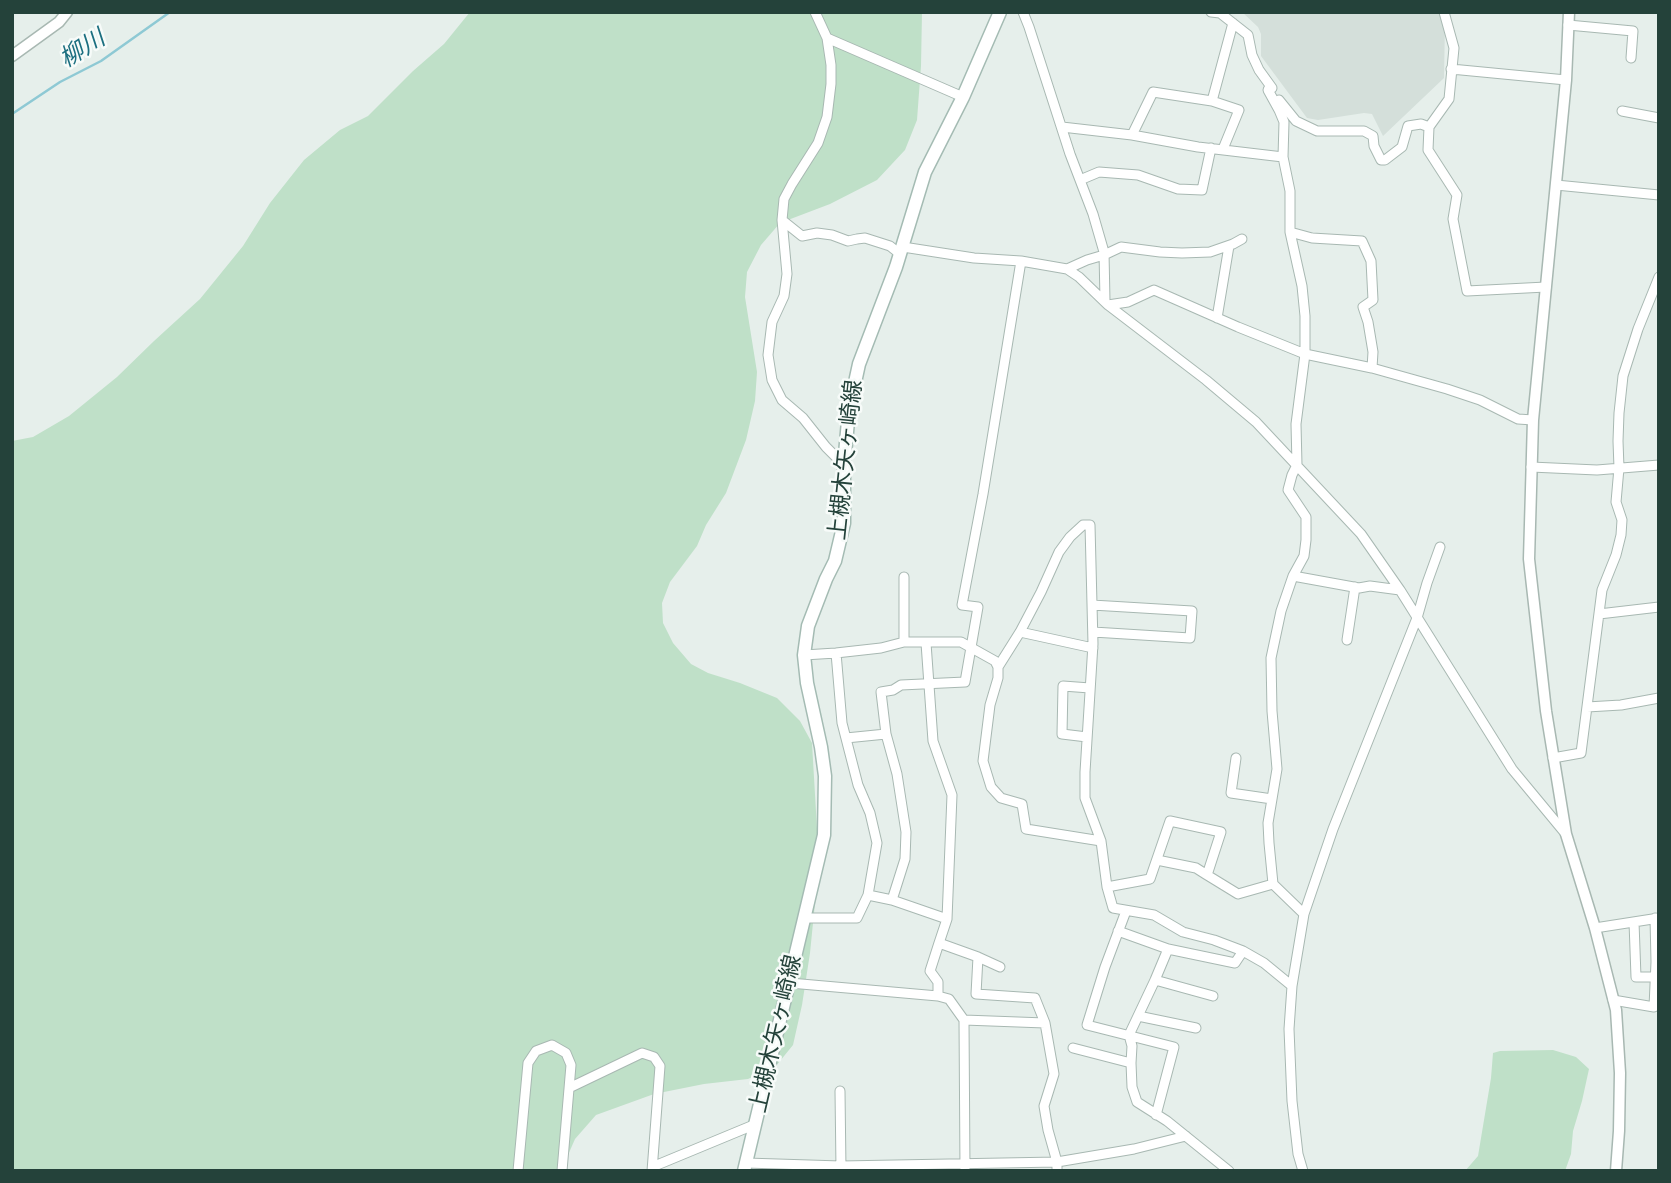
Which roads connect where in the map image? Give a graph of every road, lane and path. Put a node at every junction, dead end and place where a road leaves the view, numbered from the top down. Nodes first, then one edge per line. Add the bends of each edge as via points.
1 (67, 12) edge
2 (815, 12) edge
3 (1000, 12) edge
4 (1023, 12) edge
5 (1212, 12) edge
6 (1444, 12) edge
7 (1569, 12) edge
8 (1233, 23) junction
9 (1568, 25) junction
10 (827, 38) junction
11 (12, 56) edge
12 (1631, 58) dead end
13 (1451, 69) junction
14 (1566, 80) junction
15 (1270, 86) junction
16 (963, 97) junction
17 (1212, 101) junction
18 (1622, 111) dead end
19 (1659, 118) edge
20 (1062, 127) junction
21 (1429, 127) junction
22 (1132, 135) junction
23 (1211, 148) junction
24 (1223, 149) junction
25 (1283, 157) junction
26 (1080, 180) junction
27 (1556, 185) junction
28 (1659, 195) edge
29 (782, 220) junction
30 (1290, 232) junction
31 (1242, 239) dead end
32 (1229, 246) junction
33 (901, 250) junction
34 (1104, 256) junction
35 (1021, 261) junction
36 (1067, 269) junction
37 (1659, 277) edge
38 (1546, 288) junction
39 (1107, 303) junction
40 (1217, 318) junction
41 (1305, 354) junction
42 (1372, 368) junction
43 (1533, 420) junction
44 (844, 465) junction
45 (1297, 465) junction
46 (1659, 465) edge
47 (1531, 467) junction
48 (1619, 468) junction
49 (1440, 547) dead end
50 (1293, 576) junction
51 (904, 577) dead end
52 (1355, 587) junction
53 (1400, 590) junction
54 (1092, 605) junction
55 (1659, 607) edge
56 (1599, 614) junction
57 (1417, 618) junction
58 (1020, 632) junction
59 (1093, 632) junction
60 (1347, 640) dead end
61 (904, 642) junction
62 (926, 643) junction
63 (972, 648) junction
64 (1093, 648) junction
65 (836, 653) junction
66 (804, 655) junction
67 (998, 667) junction
68 (929, 683) junction
69 (1090, 688) junction
70 (1659, 698) edge
71 (1587, 707) junction
72 (886, 734) junction
73 (846, 737) junction
74 (1087, 737) junction
75 (1236, 758) dead end
76 (1553, 758) junction
77 (1272, 799) junction
78 (1566, 834) junction
79 (1101, 841) junction
80 (1157, 860) junction
81 (1208, 875) junction
82 (1273, 884) junction
83 (1107, 887) junction
84 (868, 895) junction
85 (892, 900) junction
86 (1126, 911) junction
87 (1304, 914) junction
88 (804, 918) junction
89 (1657, 918) edge
90 (947, 919) junction
91 (1633, 922) junction
92 (1595, 929) junction
93 (1118, 931) junction
94 (939, 943) junction
95 (1168, 949) junction
96 (1243, 951) junction
97 (978, 957) junction
98 (1658, 962) edge
99 (1000, 967) dead end
100 (1656, 977) junction
101 (1155, 980) junction
102 (790, 983) junction
103 (1292, 986) junction
104 (938, 996) junction
105 (1213, 996) dead end
106 (1613, 1000) junction
107 (1656, 1007) edge
108 (1138, 1016) junction
109 (964, 1020) junction
110 (1045, 1023) junction
111 (1196, 1028) dead end
112 (1129, 1035) junction
113 (1073, 1048) dead end
114 (1131, 1063) junction
115 (569, 1088) junction
116 (840, 1091) dead end
117 (1156, 1115) junction
118 (756, 1124) junction
119 (1186, 1136) junction
120 (745, 1167) edge
121 (965, 1167) edge
122 (1057, 1167) edge
123 (841, 1168) edge
124 (518, 1171) edge
125 (562, 1171) edge
126 (652, 1171) edge
127 (1229, 1171) edge
128 (1303, 1171) edge
129 (1616, 1171) edge

1 - 11 street
2 - 10 street
3 - 16 main road, 上槻木矢ヶ崎線
4 - 20 street
5 - 8 street
6 - 13 street via 1454,48
7 - 9 street
8 - 15 street via 1248,35 1252,55
8 - 17 street
9 - 12 street via 1633,31
9 - 14 street
10 - 16 street
10 - 29 street via 831,65 827,117 818,143 784,200
13 - 14 street
13 - 21 street via 1449,99
14 - 27 street
15 - 21 street via 1296,121 1317,131 1364,131 1373,136 1381,160 1402,147 1408,126
15 - 25 street via 1283,122
16 - 33 main road, 上槻木矢ヶ崎線 via 925,172
17 - 22 street via 1153,92
17 - 24 street via 1239,110
18 - 19 street
20 - 22 street
20 - 26 street
21 - 38 street via 1429,150 1457,195 1453,219 1467,291
22 - 23 street
23 - 24 street
23 - 26 street via 1202,190 1178,189 1138,175 1099,172
24 - 25 street
25 - 30 street via 1290,191
26 - 34 street
27 - 28 street
27 - 38 street
29 - 33 street via 802,236 817,233 848,241 865,239
29 - 44 street via 787,274 785,296 770,336 772,380 782,400
30 - 41 street via 1305,316
30 - 42 street via 1362,241 1371,261 1373,300 1363,307
31 - 32 street
32 - 34 street via 1182,253 1121,247
32 - 40 street
33 - 35 street
33 - 44 main road, 上槻木矢ヶ崎線 via 859,364
34 - 36 street
34 - 39 street
35 - 36 street
35 - 63 street via 962,605 978,607
36 - 39 street
37 - 48 street via 1623,376
38 - 43 street
39 - 40 street via 1128,302 1154,290
39 - 45 street via 1246,414
40 - 41 street
41 - 42 street
41 - 45 street via 1296,424
42 - 43 street via 1480,400 1518,419
43 - 47 street
44 - 66 main road, 上槻木矢ヶ崎線 via 844,523 835,561 808,626
45 - 50 street via 1288,490 1306,517 1306,540 1304,556
45 - 53 street via 1361,534
46 - 48 street
47 - 48 street
47 - 76 street via 1529,559
48 - 56 street via 1616,502 1621,535 1602,590
49 - 57 street
50 - 52 street
50 - 77 street via 1271,658 1277,769
51 - 61 street
52 - 53 street
52 - 60 street
53 - 57 street
54 - 58 street via 1090,525 1083,525 1059,552
54 - 59 street
54 - 59 street via 1192,611 1190,638
55 - 56 street
56 - 71 street
57 - 78 street via 1512,769
57 - 87 street
58 - 64 street
58 - 67 street
59 - 64 street
61 - 62 street
61 - 65 street
62 - 63 street via 961,642
62 - 68 street
63 - 67 street
63 - 68 street via 965,682
64 - 69 street
65 - 66 street
65 - 73 street
66 - 88 main road, 上槻木矢ヶ崎線 via 825,776 824,835
67 - 79 street via 983,761 990,788 1001,798 1023,804 1026,829
68 - 72 street via 881,692
68 - 90 street via 933,741 952,795
69 - 74 street
69 - 74 street via 1063,687 1062,734
70 - 71 street
71 - 76 street via 1581,753
72 - 73 street
72 - 85 street via 906,832 905,859
73 - 84 street via 877,843
74 - 79 street via 1085,797
75 - 77 street via 1231,793
76 - 78 street
77 - 82 street via 1268,823
78 - 92 street
79 - 83 street
80 - 81 street
80 - 81 street via 1170,821 1221,832
80 - 83 street via 1150,879
81 - 82 street via 1238,894
82 - 87 street
83 - 86 street via 1113,908
84 - 85 street
84 - 88 street via 857,918
85 - 90 street
86 - 93 street
86 - 96 street via 1154,915 1183,932
87 - 103 street
88 - 102 main road, 上槻木矢ヶ崎線
89 - 91 street
89 - 98 street
90 - 94 street
91 - 92 street
91 - 100 street via 1636,977
92 - 106 street
93 - 95 street
93 - 112 street via 1087,1025
94 - 97 street
94 - 104 street via 930,971 938,982
95 - 96 street via 1235,964
95 - 101 street
96 - 103 street
97 - 99 street
97 - 110 street via 976,994 1035,998
98 - 100 street
100 - 107 street
101 - 105 street
101 - 108 street
102 - 104 street
102 - 118 main road, 上槻木矢ヶ崎線
103 - 128 street via 1290,1074
104 - 109 street via 949,999
106 - 107 street
106 - 129 street via 1620,1073
108 - 111 street
108 - 112 street
109 - 110 street
109 - 121 street
110 - 122 street via 1054,1074 1044,1106
112 - 114 street
112 - 117 street via 1174,1046
113 - 114 street
114 - 117 street via 1137,1102
115 - 124 street via 571,1065 566,1053 552,1045 536,1051 528,1062
115 - 125 street
115 - 126 street via 642,1053 654,1057 660,1066
116 - 123 street
117 - 119 street
118 - 120 main road, 上槻木矢ヶ崎線
118 - 126 street
119 - 122 street
119 - 127 street
120 - 123 street
121 - 122 street
121 - 123 street

